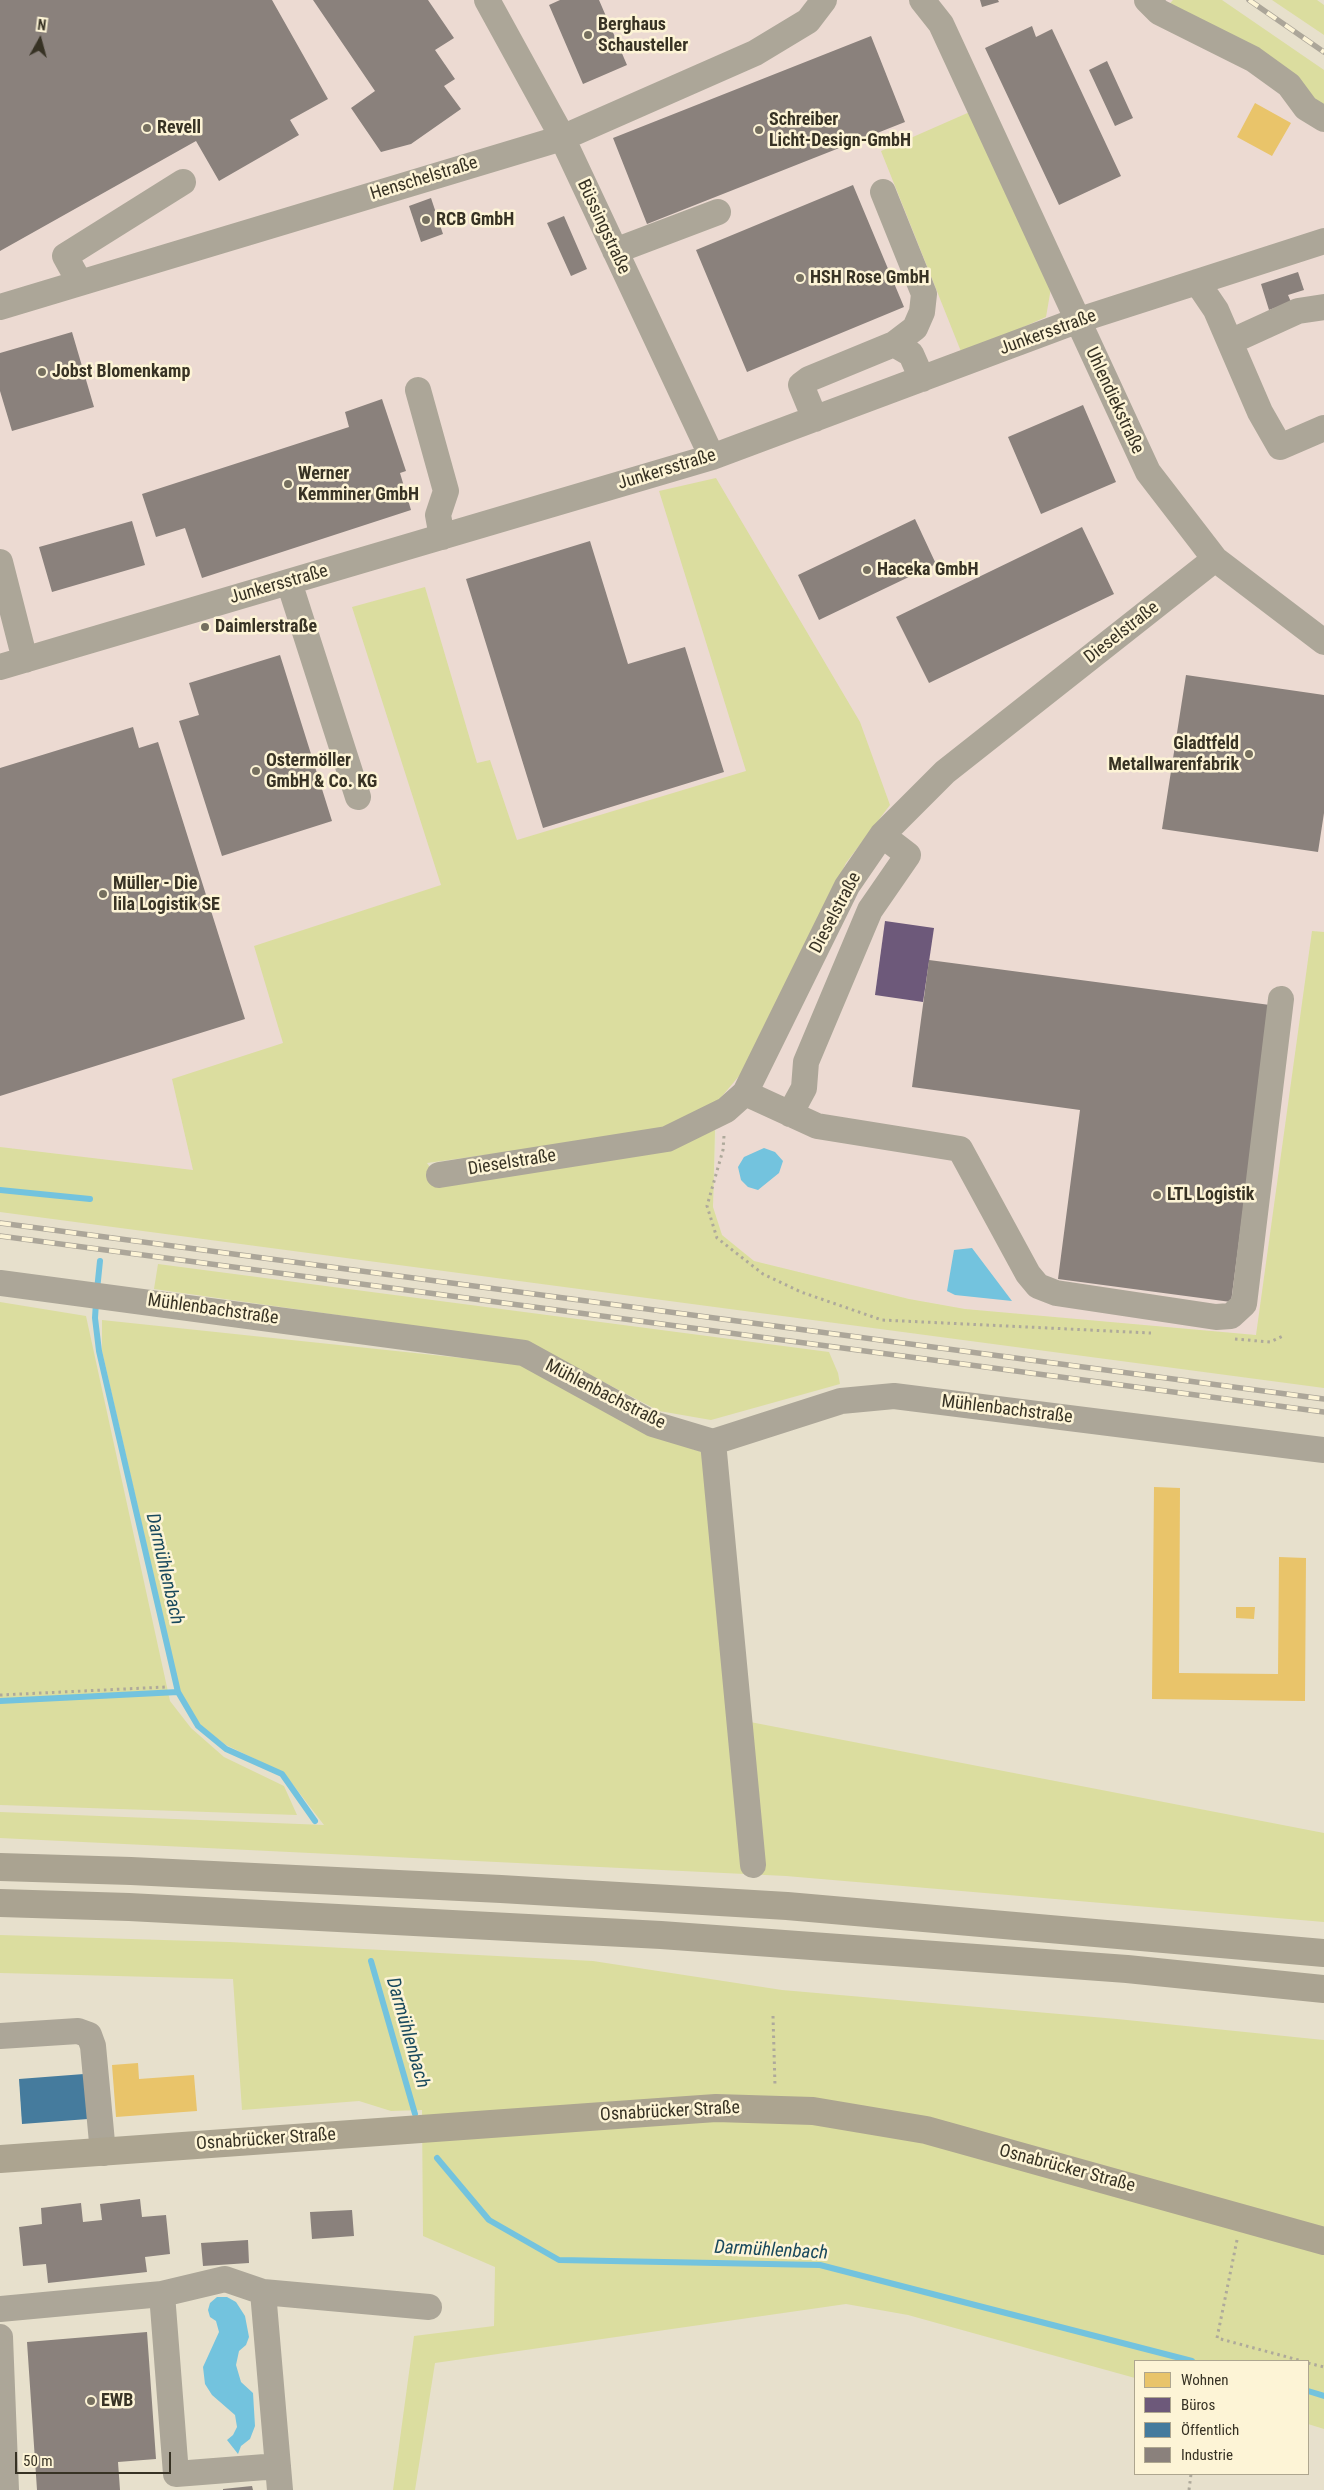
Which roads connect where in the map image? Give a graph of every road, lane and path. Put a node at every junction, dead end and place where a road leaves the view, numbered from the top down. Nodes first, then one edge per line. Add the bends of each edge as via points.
1 (487, 0) edge
2 (824, 0) edge
3 (922, 0) edge
4 (1147, 0) edge
5 (1324, 119) edge
6 (562, 138) junction
7 (184, 182) dead end
8 (883, 192) dead end
9 (718, 212) dead end
10 (1324, 241) edge
11 (615, 251) junction
12 (1196, 282) junction
13 (80, 283) junction
14 (0, 307) edge
15 (1324, 307) edge
16 (1076, 321) junction
17 (1230, 342) junction
18 (894, 344) junction
19 (922, 379) junction
20 (418, 390) dead end
21 (815, 419) junction
22 (1324, 428) edge
23 (712, 457) junction
24 (442, 537) junction
25 (1215, 560) junction
26 (0, 562) edge
27 (289, 582) junction
28 (1324, 642) edge
29 (25, 660) junction
30 (0, 667) edge
31 (358, 797) dead end
32 (882, 835) junction
33 (1282, 999) dead end
34 (736, 1102) junction
35 (790, 1114) junction
36 (439, 1175) dead end
37 (0, 1284) edge
38 (1154, 1333) dead end
39 (1285, 1335) dead end
40 (1232, 1339) dead end
41 (713, 1442) junction
42 (1324, 1450) edge
43 (166, 1687) dead end
44 (0, 1695) edge
45 (753, 1864) dead end
46 (0, 1867) edge
47 (0, 1904) edge
48 (1324, 1952) edge
49 (1324, 1988) edge
50 (773, 2016) dead end
51 (0, 2036) edge
52 (776, 2109) junction
53 (103, 2153) junction
54 (0, 2159) edge
55 (1242, 2218) junction
56 (1324, 2240) edge
57 (263, 2292) junction
58 (162, 2294) junction
59 (429, 2307) dead end
60 (0, 2309) edge
61 (0, 2336) edge
62 (1298, 2360) edge
63 (1309, 2363) edge
64 (1324, 2367) edge
65 (1191, 2475) edge
66 (279, 2478) edge
67 (6, 2490) edge
68 (1189, 2490) edge

1 - 6 street, Büssingstraße
2 - 6 street, Henschelstraße via 808,21 755,53
3 - 16 street, Uhlendiekstraße via 941,24
4 - 5 street via 1159,12 1252,59 1288,85 1306,108
6 - 11 street, Büssingstraße
6 - 13 street, Henschelstraße
7 - 13 street via 65,256
8 - 18 street via 924,294 916,328
9 - 11 street
10 - 12 street, Junkersstraße
11 - 23 street, Büssingstraße
12 - 16 street, Junkersstraße
12 - 17 street via 1216,310
13 - 14 street, Henschelstraße
15 - 17 street via 1298,311
16 - 19 street, Junkersstraße
16 - 25 street, Uhlendiekstraße via 1148,472
17 - 22 street via 1260,412 1280,446
18 - 19 street via 911,354
18 - 21 street via 808,379 802,385
19 - 21 street, Junkersstraße
20 - 24 street via 446,491 438,515
21 - 23 street, Junkersstraße
23 - 24 street, Junkersstraße
24 - 27 street, Junkersstraße
25 - 28 street, Uhlendiekstraße
25 - 32 street, Dieselstraße via 945,772
26 - 29 street
27 - 29 street, Junkersstraße
27 - 31 street
29 - 30 street, Junkersstraße
32 - 34 street, Dieselstraße via 847,886
32 - 35 street via 908,855 870,910 806,1062 804,1088
33 - 35 street via 1244,1304 1231,1316 1216,1318 1056,1293 1038,1286 1028,1274 960,1149 817,1126
34 - 35 street
34 - 36 street, Dieselstraße via 667,1139
34 - 38 path via 707,1206 717,1238 763,1274 801,1292 882,1320
37 - 41 street, Mühlenbachstraße via 524,1353 653,1424
39 - 40 path via 1270,1342
41 - 42 street, Mühlenbachstraße via 841,1401 894,1396
41 - 45 street
43 - 44 path
46 - 48 highway via 481,1888 787,1906
47 - 49 highway via 129,1907 662,1935 1127,1969
50 - 52 path
51 - 53 street via 78,2030 89,2035 93,2046
52 - 53 main road, Osnabrücker Straße via 663,2111
52 - 55 main road, Osnabrücker Straße via 856,2116 926,2130
53 - 54 main road, Osnabrücker Straße
55 - 56 main road, Osnabrücker Straße
55 - 62 path via 1217,2338
57 - 58 street via 225,2279
57 - 59 street
57 - 66 street
58 - 60 street
58 - 66 street via 176,2474
61 - 67 street
63 - 64 path
65 - 68 path

